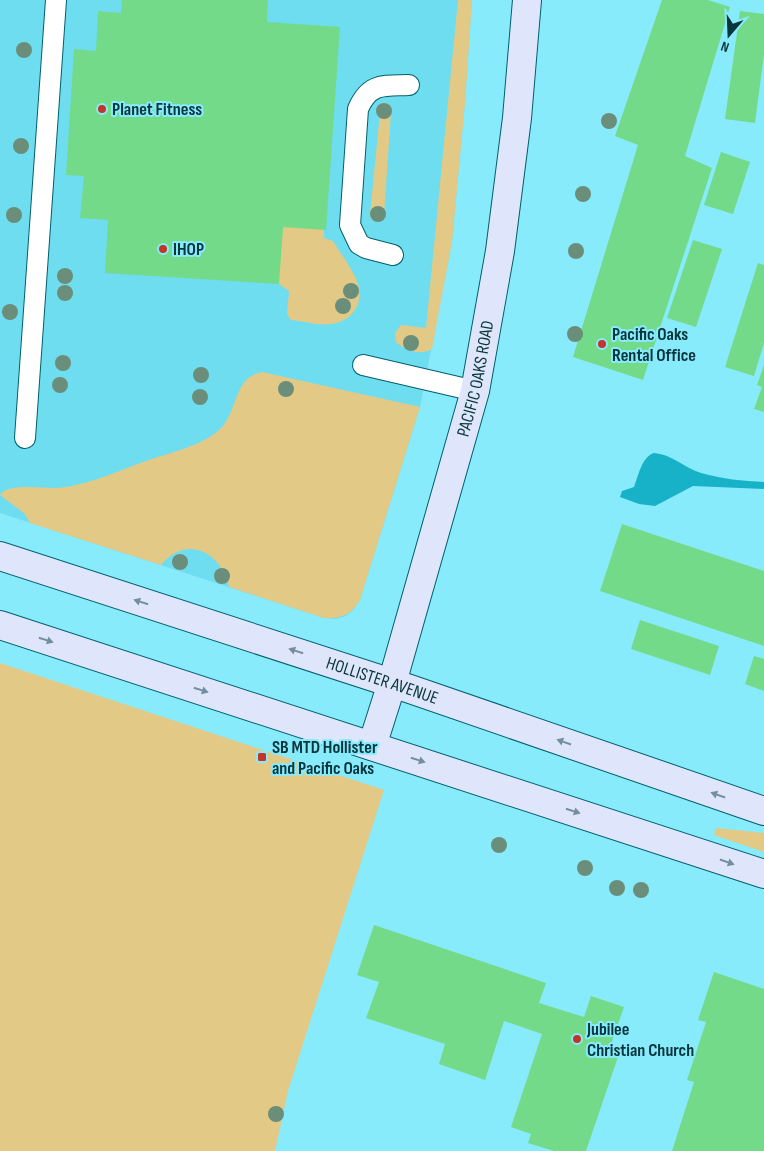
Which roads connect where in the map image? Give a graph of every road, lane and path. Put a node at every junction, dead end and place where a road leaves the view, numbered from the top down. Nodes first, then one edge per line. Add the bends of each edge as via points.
1 (56, 0) edge
2 (527, 0) edge
3 (409, 85) dead end
4 (393, 255) dead end
5 (363, 365) dead end
6 (475, 391) junction
7 (25, 438) dead end
8 (0, 556) edge
9 (0, 625) edge
10 (392, 683) junction
11 (372, 746) junction
12 (764, 811) edge
13 (764, 874) edge

1 - 7 lane
2 - 6 main road, PACIFIC OAKS ROAD via 517,118 500,251
3 - 4 lane via 372,89 364,96 358,109 350,225 359,244
5 - 6 lane
6 - 10 main road, PACIFIC OAKS ROAD
10 -> 8 main road, HOLLISTER AVENUE
9 -> 11 main road
10 - 11 main road, PACIFIC OAKS ROAD
12 -> 10 main road, HOLLISTER AVENUE
11 -> 13 main road

